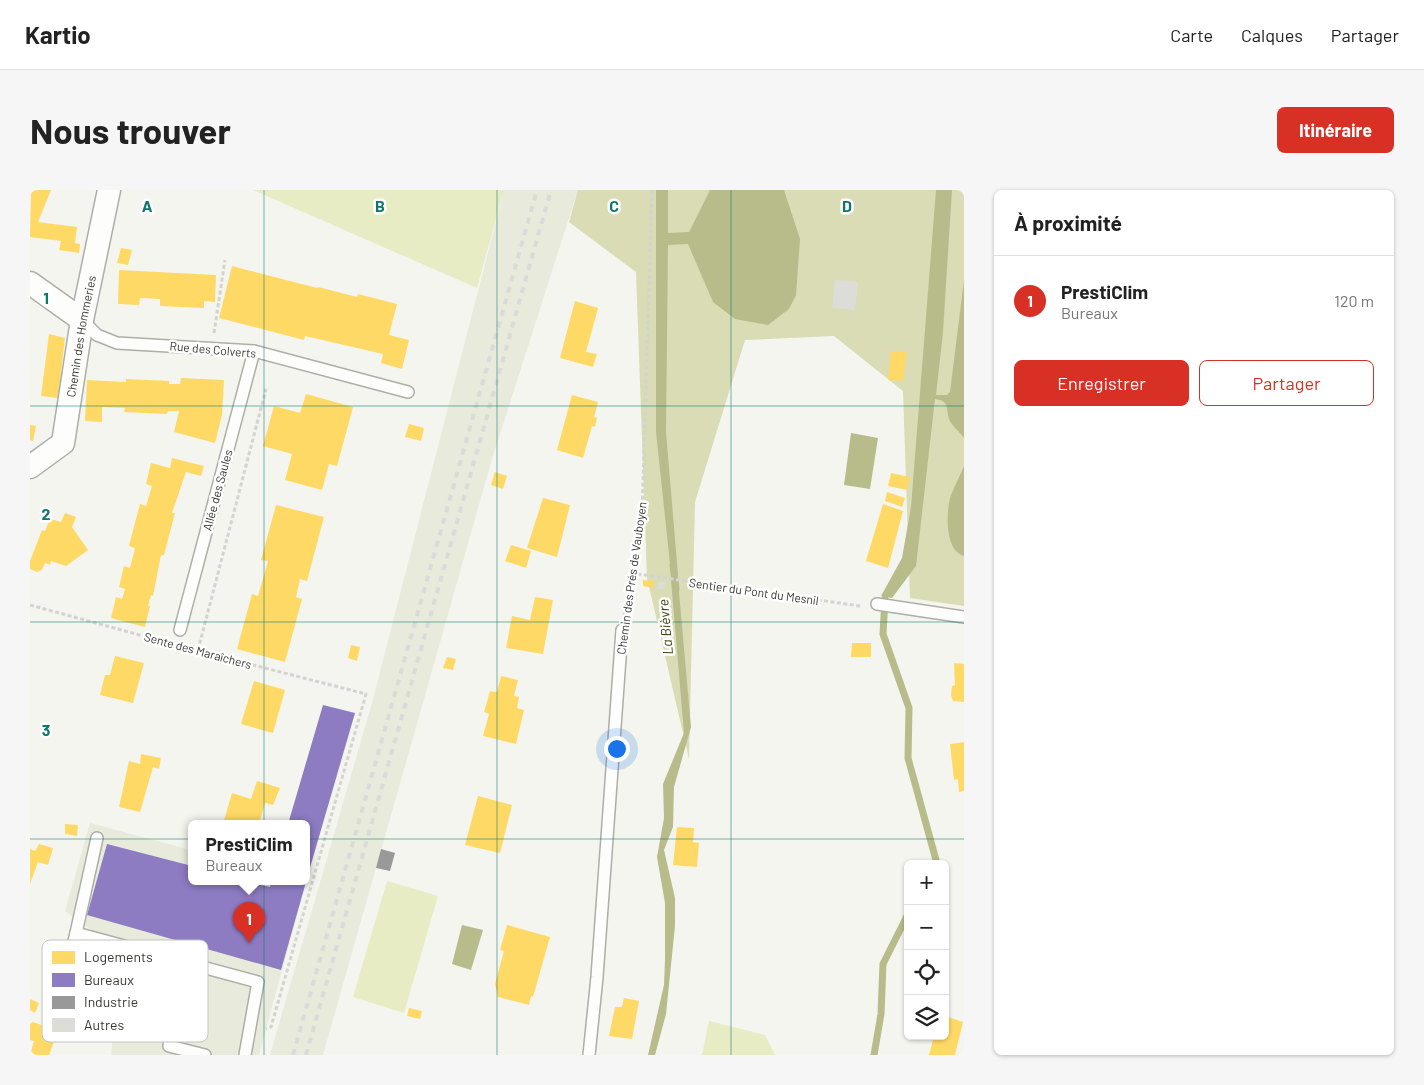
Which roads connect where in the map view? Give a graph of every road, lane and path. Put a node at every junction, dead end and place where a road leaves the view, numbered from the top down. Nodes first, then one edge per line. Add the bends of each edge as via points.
1 (109, 190) edge
2 (652, 190) edge
3 (225, 260) dead end
4 (30, 283) edge
5 (82, 320) junction
6 (212, 348) junction
7 (254, 351) junction
8 (266, 389) dead end
9 (408, 392) dead end
10 (30, 467) edge
11 (631, 573) junction
12 (30, 605) edge
13 (883, 605) joint
14 (964, 617) edge
15 (180, 630) dead end
16 (622, 630) joint
17 (170, 643) dead end
18 (179, 646) dead end
19 (198, 650) junction
20 (97, 838) dead end
21 (76, 933) junction
22 (74, 940) edge
23 (103, 940) edge
24 (208, 968) edge
25 (248, 1037) junction
26 (170, 1042) edge
27 (205, 1055) edge
28 (245, 1055) edge
29 (589, 1055) edge

1 - 5 street, Chemin des Hommeries
2 - 11 path, Chemin des Prés de Vauboyen via 642,516
3 - 6 path
4 - 5 street
5 - 6 lane, Rue des Colverts via 97,335 117,344
5 - 10 street, Chemin des Hommeries via 63,444
6 - 7 lane, Rue des Colverts
7 - 9 lane, Rue des Colverts
7 - 15 lane, Allée des Saules
8 - 19 path, Allée des Saules
11 - 13 path, Sentier du Pont du Mesnil via 869,607
11 - 16 path, Chemin des Prés de Vauboyen
12 - 17 path, Sente des Maraîchers
13 - 14 lane
16 - 29 lane, Chemin des Prés de Vauboyen
18 - 19 path, Sente des Maraîchers
19 - 25 path, Sente des Maraîchers via 366,694 271,1027
20 - 21 lane
21 - 22 lane
21 - 23 lane
24 - 25 lane via 258,982
25 - 28 lane
26 - 27 lane via 169,1046

